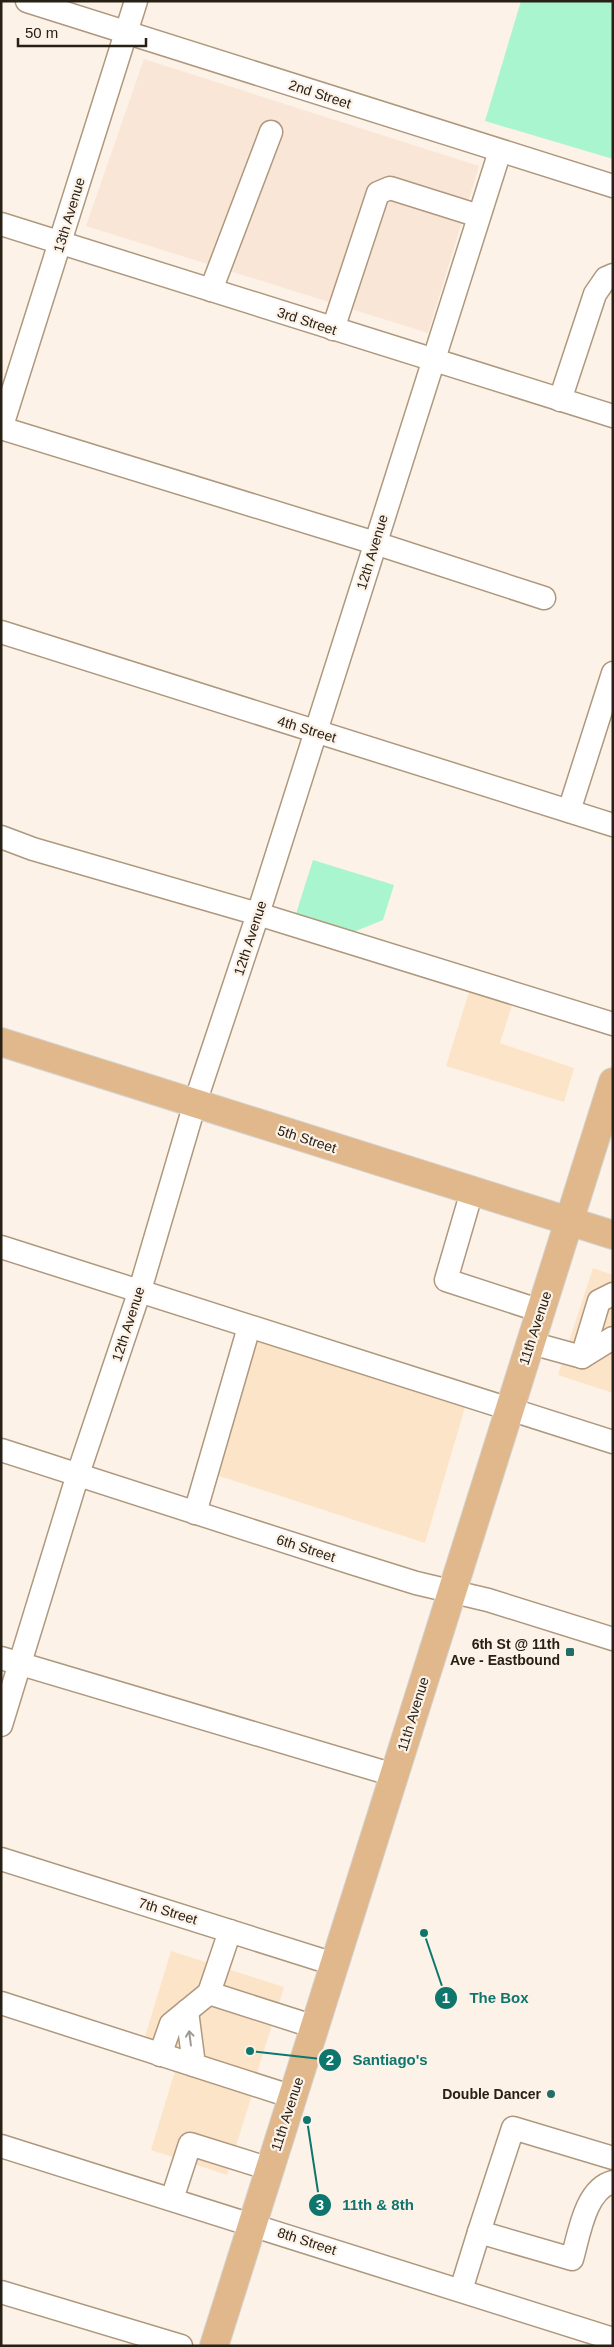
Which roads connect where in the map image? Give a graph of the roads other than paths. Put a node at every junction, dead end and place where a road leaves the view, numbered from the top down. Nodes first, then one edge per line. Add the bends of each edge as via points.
1 (27, 1) edge
2 (136, 1) edge
3 (126, 32) junction
4 (271, 132) dead end
5 (500, 151) junction
6 (613, 186) edge
7 (479, 216) junction
8 (1, 224) edge
9 (61, 242) junction
10 (613, 276) edge
11 (212, 290) junction
12 (333, 329) junction
13 (432, 361) junction
14 (560, 400) junction
15 (613, 416) edge
16 (1, 429) edge
17 (375, 543) junction
18 (544, 598) dead end
19 (1, 632) edge
20 (613, 673) edge
21 (315, 731) junction
22 (570, 811) junction
23 (613, 825) edge
24 (1, 837) edge
25 (258, 914) junction
26 (613, 1024) edge
27 (1, 1042) edge
28 (613, 1082) edge
29 (195, 1103) junction
30 (472, 1191) junction
31 (569, 1222) junction
32 (613, 1235) edge
33 (1, 1247) edge
34 (140, 1290) junction
35 (613, 1294) edge
36 (541, 1311) junction
37 (249, 1327) junction
38 (613, 1338) edge
39 (531, 1342) junction
40 (582, 1357) junction
41 (510, 1409) junction
42 (613, 1442) edge
43 (1, 1450) edge
44 (78, 1474) junction
45 (195, 1513) junction
46 (452, 1591) junction
47 (613, 1639) edge
48 (11, 1662) edge
49 (1, 1725) edge
50 (394, 1775) junction
51 (1, 1859) edge
52 (230, 1931) junction
53 (334, 1964) junction
54 (209, 1993) junction
55 (1, 2003) edge
56 (187, 2010) junction
57 (315, 2027) junction
58 (160, 2055) junction
59 (194, 2065) junction
60 (293, 2096) junction
61 (1, 2146) edge
62 (613, 2158) edge
63 (270, 2169) junction
64 (613, 2182) edge
65 (172, 2199) junction
66 (252, 2224) junction
67 (479, 2232) junction
68 (461, 2290) junction
69 (1, 2292) edge
70 (613, 2339) edge
71 (182, 2346) edge
72 (214, 2346) edge

1 - 3 street, 2nd Street
2 - 3 street, 13th Avenue
3 - 5 street, 2nd Street
3 - 9 street, 13th Avenue
4 - 11 street
5 - 6 street, 2nd Street
5 - 7 street, 12th Avenue
7 - 12 street via 390,188 383,189 378,193
7 - 13 street, 12th Avenue
8 - 9 street, 3rd Street
9 - 11 street, 3rd Street
9 - 16 street, 13th Avenue
10 - 14 street via 606,278 595,294
11 - 12 street, 3rd Street
12 - 13 street, 3rd Street
13 - 14 street, 3rd Street
13 - 17 street, 12th Avenue
14 - 15 street, 3rd Street
16 - 17 street
17 - 18 street
17 - 21 street, 12th Avenue
19 - 21 street, 4th Street
20 - 22 street
21 - 22 street, 4th Street
21 - 25 street, 12th Avenue
22 - 23 street, 4th Street
24 - 25 street
25 - 26 street
25 - 29 street, 12th Avenue
27 - 29 main road, 5th Street
28 - 31 main road, 11th Avenue
29 - 30 main road, 5th Street
29 - 34 street, 12th Avenue
30 - 31 main road, 5th Street
30 - 36 street via 446,1280
31 - 32 main road, 5th Street
31 - 36 main road, 11th Avenue
33 - 34 street
34 - 37 street
34 - 44 street, 12th Avenue
35 - 40 street via 599,1301
36 - 39 main road, 11th Avenue
37 - 41 street
37 - 45 street
38 - 40 street
39 - 40 street
39 - 41 main road, 11th Avenue
41 - 42 street
41 - 46 main road, 11th Avenue
43 - 44 street, 6th Street
44 - 45 street, 6th Street
44 - 48 street, 12th Avenue
45 - 46 street, 6th Street
46 - 47 street, 6th Street
46 - 50 main road, 11th Avenue
48 - 49 street, 12th Avenue
48 - 50 street
50 - 53 main road, 11th Avenue
51 - 52 street, 7th Street
52 - 53 street, 7th Street
52 - 54 street
53 - 57 main road, 11th Avenue
54 - 56 street
54 - 57 street
55 - 58 street
56 - 58 street via 171,2024
59 -> 56 street
57 - 60 main road, 11th Avenue
58 - 59 street
59 - 60 street
60 - 63 main road, 11th Avenue
61 - 65 street, 8th Street
62 - 67 street via 513,2128
63 - 65 street via 190,2144
63 - 66 main road, 11th Avenue
64 - 67 street via 593,2195 572,2259
65 - 66 street, 8th Street
66 - 68 street, 8th Street
66 - 72 main road, 11th Avenue
67 - 68 street
68 - 70 street, 8th Street
69 - 71 street

